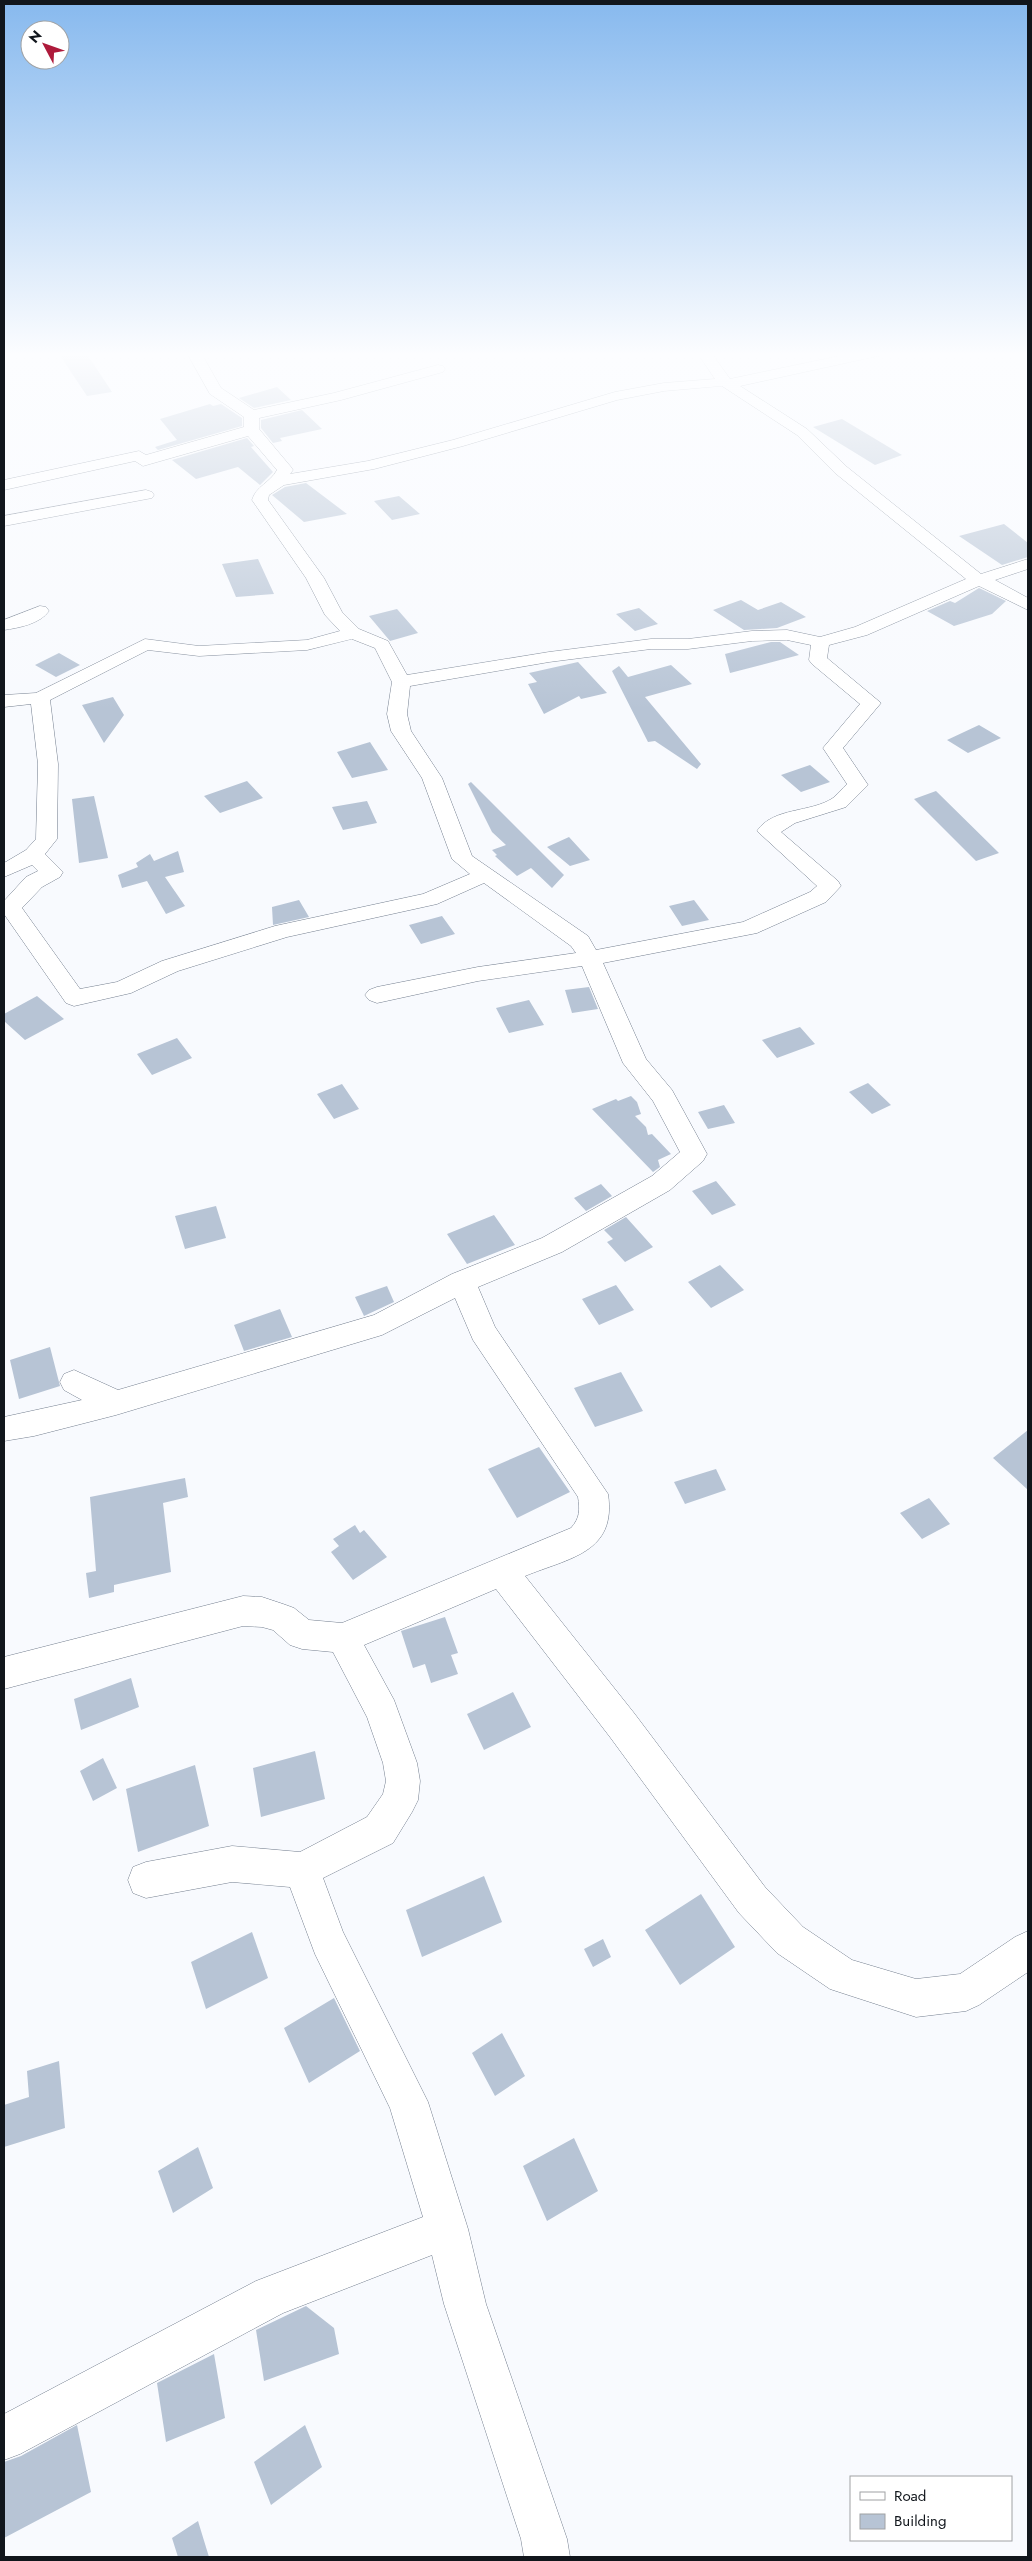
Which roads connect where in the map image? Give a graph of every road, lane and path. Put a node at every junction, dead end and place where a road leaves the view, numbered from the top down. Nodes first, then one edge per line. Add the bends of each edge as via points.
1 (71, 471) edge
2 (285, 471) edge
3 (337, 471) edge
4 (843, 471) edge
5 (279, 481) junction
6 (4, 485) edge
7 (146, 495) dead end
8 (4, 521) edge
9 (1028, 564) edge
10 (978, 580) junction
11 (1028, 604) edge
12 (40, 611) dead end
13 (4, 625) edge
14 (353, 634) junction
15 (820, 642) junction
16 (402, 682) junction
17 (40, 698) junction
18 (4, 701) edge
19 (34, 855) junction
20 (4, 871) edge
21 (485, 875) junction
22 (590, 958) junction
23 (377, 995) dead end
24 (462, 1282) junction
25 (74, 1382) dead end
26 (116, 1403) junction
27 (4, 1429) edge
28 (502, 1570) junction
29 (342, 1638) junction
30 (4, 1673) edge
31 (302, 1870) junction
32 (146, 1880) dead end
33 (1028, 1950) edge
34 (447, 2229) junction
35 (4, 2438) edge
36 (547, 2557) edge

1 - 6 street
2 - 5 street
3 - 5 street
4 - 10 street
5 - 14 street via 262,493 260,500 315,578 334,615
7 - 8 street
9 - 10 street
10 - 11 street
10 - 15 street via 860,631
12 - 13 street via 19,622
14 - 16 street via 382,645
14 - 17 street via 308,645 199,652 145,644
15 - 16 street via 787,635 651,644
15 - 22 street via 818,660 871,703 833,748 858,785 839,803 788,819 767,831 830,886 818,897 749,928
16 - 21 street via 397,714 401,731 432,778 462,859
17 - 18 street
17 - 19 street via 48,764 46,839
19 - 20 street
19 - 21 street via 52,872 34,882 10,907 74,998 123,988 170,966 283,931 429,899
21 - 22 street via 580,941
22 - 23 street via 478,974
22 - 24 street via 635,1063 663,1096 694,1154 661,1183 552,1245
24 - 26 street via 382,1324
24 - 28 street via 483,1332 593,1494 596,1517 592,1528 582,1538
25 - 26 street
26 - 27 street
28 - 29 street
28 - 33 street via 752,1900 790,1940 843,1976 916,1998 966,1992
29 - 30 street via 302,1634 283,1619 262,1612 243,1612
29 - 31 street via 382,1712 403,1781 400,1800 380,1830
31 - 32 street via 232,1864
31 - 34 street via 328,1941 408,2102
34 - 35 street via 271,2296
34 - 36 street via 465,2304 544,2539

